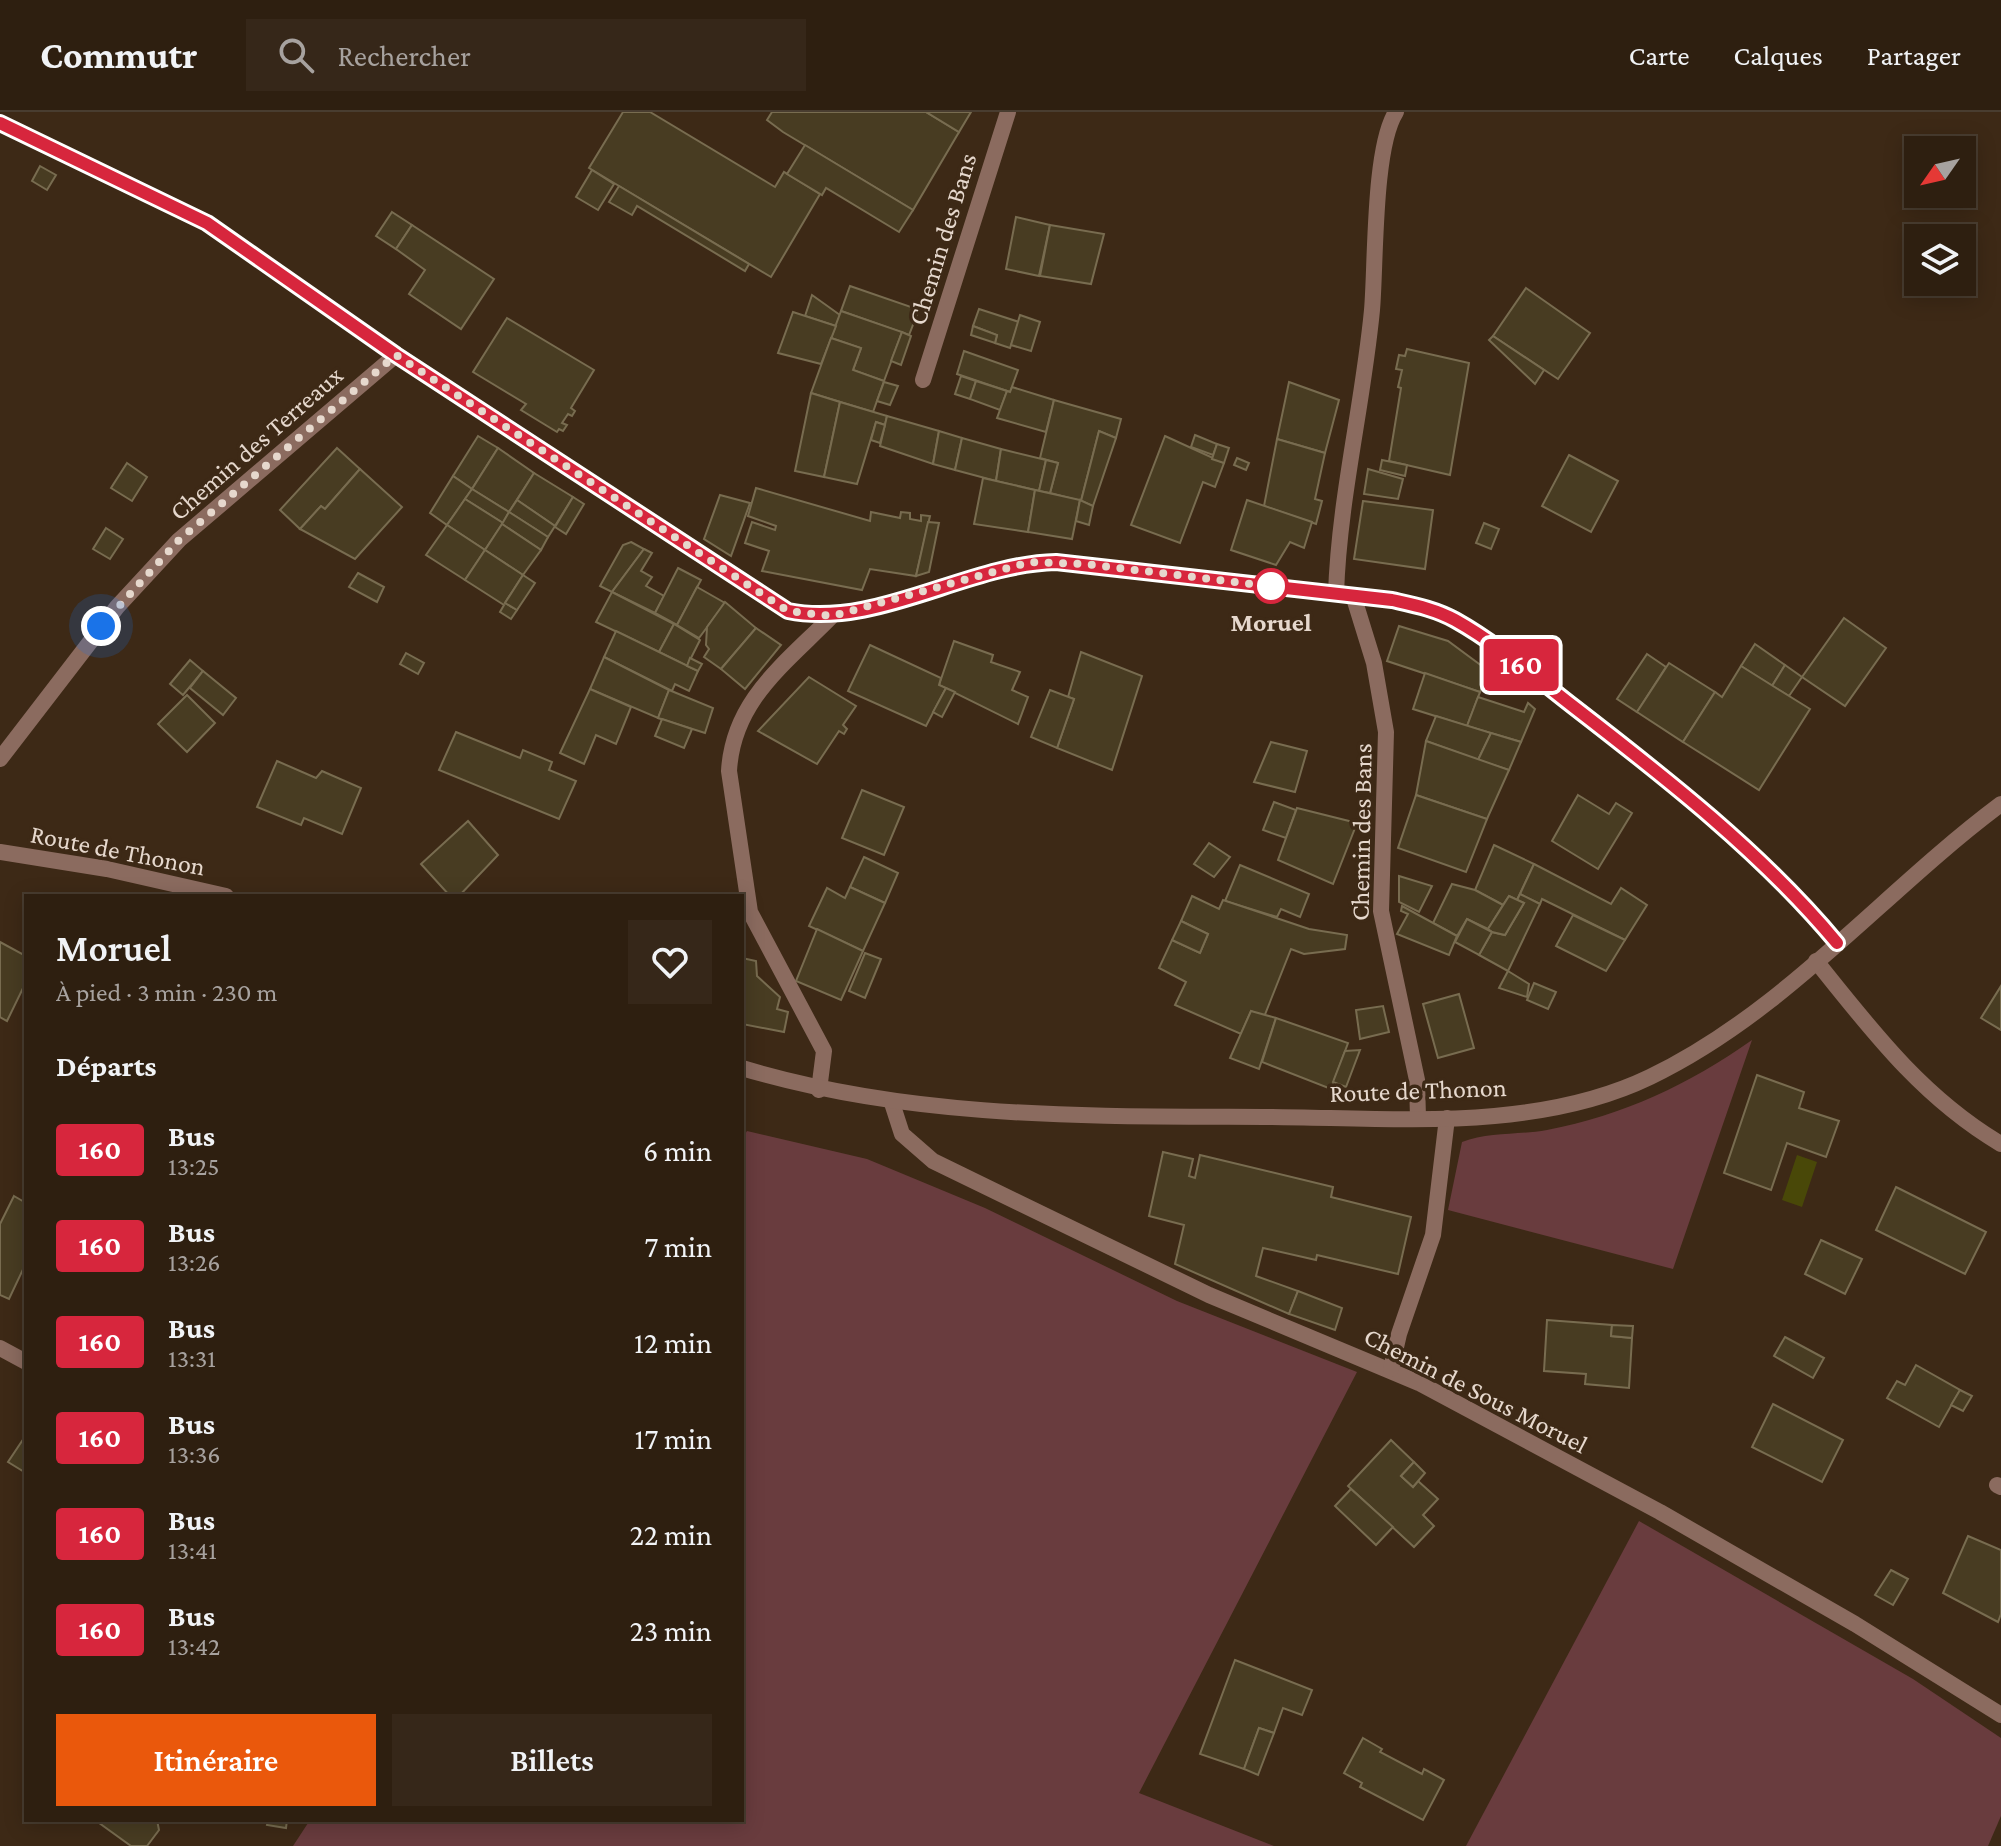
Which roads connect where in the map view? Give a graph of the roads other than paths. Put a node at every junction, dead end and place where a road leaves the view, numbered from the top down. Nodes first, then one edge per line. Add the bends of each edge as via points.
1 (1008, 112) edge
2 (1396, 112) edge
3 (0, 123) edge
4 (396, 355) junction
5 (923, 380) dead end
6 (1345, 595) junction
7 (832, 616) junction
8 (0, 759) edge
9 (2001, 804) edge
10 (0, 852) edge
11 (217, 894) edge
12 (1837, 943) junction
13 (1816, 961) junction
14 (744, 1069) edge
15 (819, 1090) junction
16 (892, 1103) junction
17 (1418, 1118) junction
18 (1447, 1118) junction
19 (2001, 1144) edge
20 (0, 1348) edge
21 (24, 1361) edge
22 (1391, 1369) junction
23 (2001, 1715) edge

1 - 5 street, Chemin des Bans
2 - 6 street, Chemin des Bans via 1377,207 1372,309 1340,541
3 - 4 street via 207,223
4 - 7 street via 768,601 788,611
4 - 8 street, Chemin des Terreaux via 179,540 93,635
6 - 7 street via 1030,562
6 - 12 street via 1423,606 1481,635 1664,779 1782,883
6 - 17 street, Chemin des Bans via 1374,663 1386,732 1381,911 1417,1080
7 - 15 street via 743,711 729,771 750,912 824,1051
9 - 12 street, Route de Thonon
10 - 11 street, Route de Thonon
12 - 13 street, Route de Thonon
13 - 18 street, Route de Thonon via 1719,1038 1647,1078 1569,1103
13 - 19 street via 1909,1074
14 - 15 street, Route de Thonon
15 - 16 street, Route de Thonon
16 - 17 street, Route de Thonon via 1071,1116
16 - 22 street, Chemin de Sous Moruel via 909,1143 955,1173 1209,1295
17 - 18 street, Route de Thonon
18 - 22 street via 1433,1235
20 - 21 street
22 - 23 street, Chemin de Sous Moruel via 1660,1512

